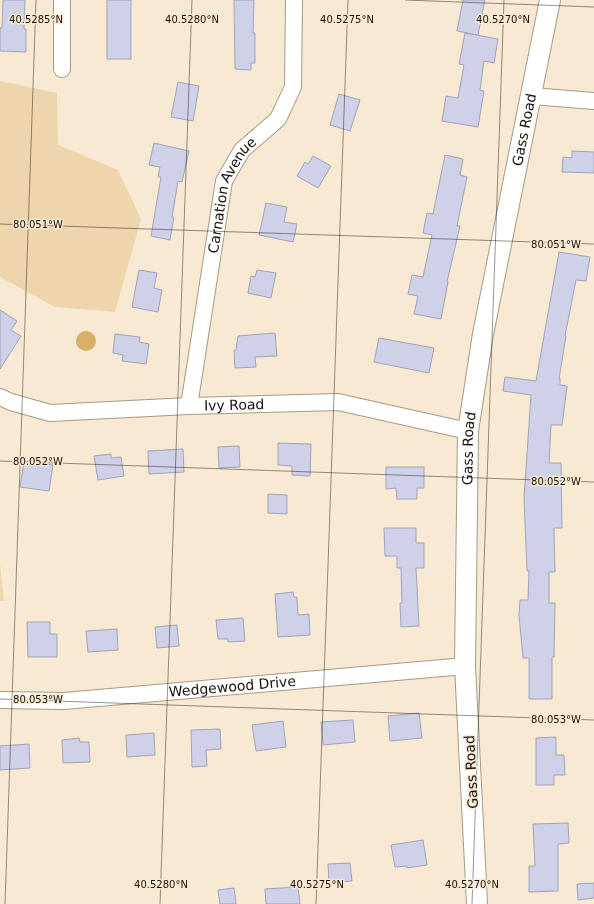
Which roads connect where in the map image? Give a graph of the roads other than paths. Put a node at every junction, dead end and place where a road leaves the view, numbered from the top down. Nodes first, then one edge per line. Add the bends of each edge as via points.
1 (62, 0) edge
2 (294, 0) edge
3 (550, 0) edge
4 (62, 69) dead end
5 (532, 96) junction
6 (594, 101) edge
7 (0, 397) edge
8 (189, 406) junction
9 (468, 431) junction
10 (465, 666) junction
11 (0, 700) edge
12 (477, 904) edge

1 - 4 street
2 - 8 street, Carnation Avenue via 293,87 278,118 242,150 224,181
3 - 5 street, Gass Road
5 - 6 street
5 - 9 street, Gass Road via 484,334
7 - 8 street, Ivy Road via 50,413
8 - 9 street, Ivy Road via 338,402
9 - 10 street, Gass Road
10 - 11 street, Wedgewood Drive via 64,701
10 - 12 street, Gass Road

